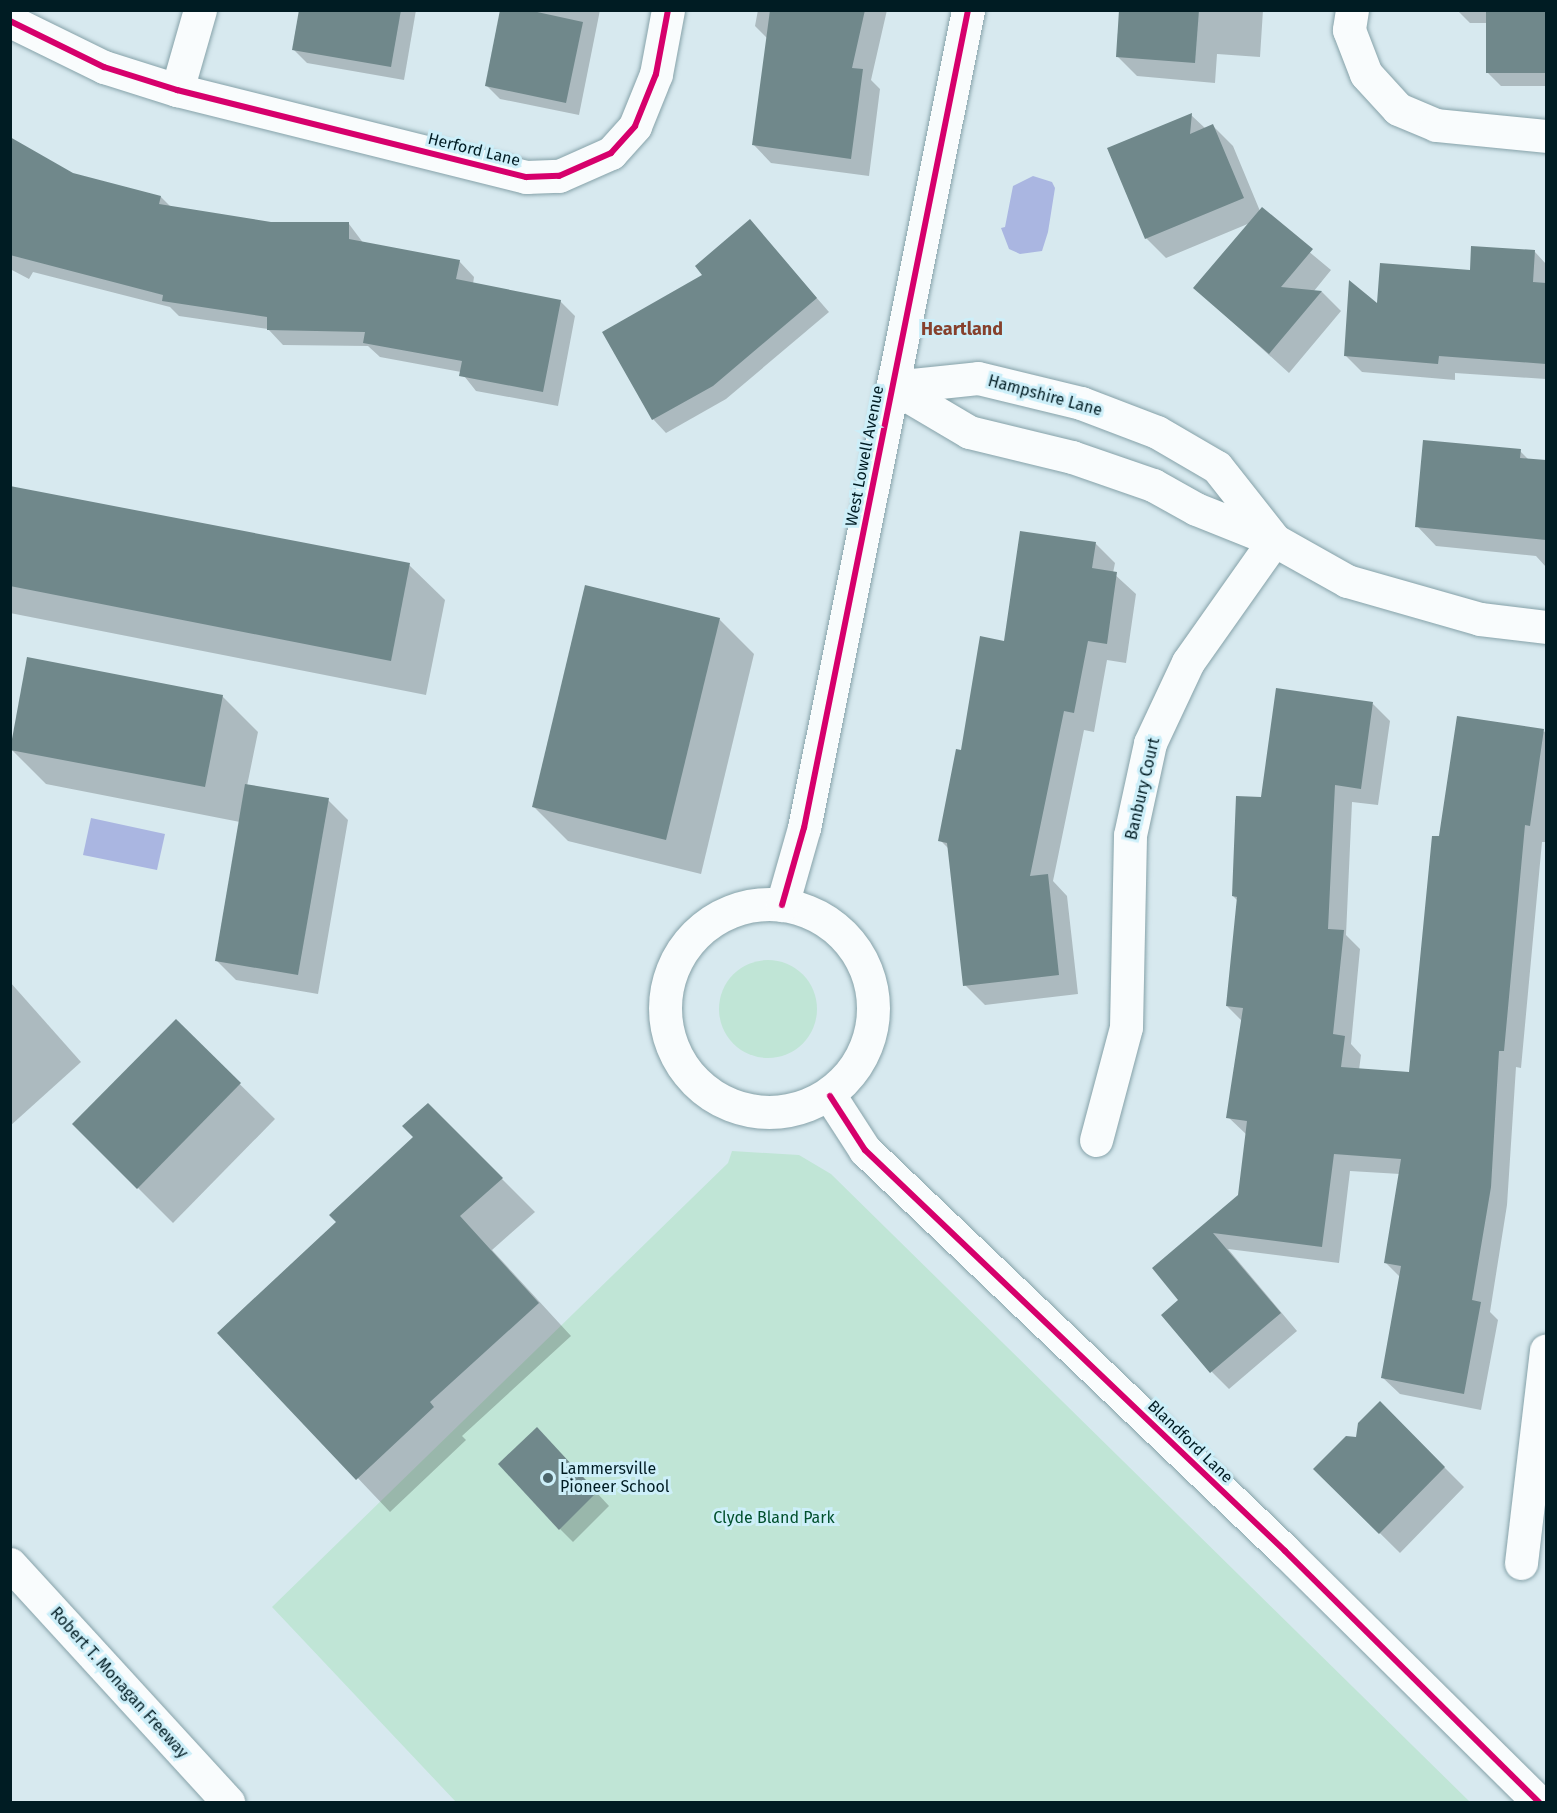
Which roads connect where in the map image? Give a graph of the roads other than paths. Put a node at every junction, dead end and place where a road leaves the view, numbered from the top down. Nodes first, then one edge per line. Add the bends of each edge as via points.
1 (200, 10) edge
2 (668, 10) edge
3 (968, 10) edge
4 (1352, 10) edge
5 (10, 21) edge
6 (177, 90) junction
7 (1531, 134) edge
8 (893, 387) junction
9 (1274, 540) junction
10 (1546, 627) edge
11 (782, 905) junction
12 (830, 1096) junction
13 (1096, 1140) dead end
14 (1546, 1350) edge
15 (1521, 1563) dead end
16 (10, 1564) edge
17 (228, 1803) edge
18 (1539, 1803) edge

1 - 6 main road
2 - 6 main road, Herford Lane via 656,74 635,126 611,153 559,176 526,177
3 - 8 main road, West Lowell Avenue
4 - 7 main road via 1349,30 1366,74 1398,109 1436,125
5 - 6 main road, Herford Lane via 104,67
8 - 9 main road, Hampshire Lane via 969,432 1103,467 1153,485 1196,509
8 - 9 main road, Hampshire Lane via 978,378 1081,403 1158,432 1217,467
8 - 11 main road, West Lowell Avenue via 804,828
9 - 10 main road, Hampshire Lane via 1347,580 1480,619
9 - 13 main road, Banbury Court via 1188,662 1150,743 1130,835 1126,1027
11 - 12 main road via 805,909 847,938 870,981 872,1025 855,1068
11 - 12 main road via 736,908 694,934 669,976 665,1023 682,1067 716,1100 763,1113 808,1105
12 - 18 main road, Blandford Lane via 865,1150 1285,1551
14 - 15 main road
16 - 17 main road, Robert T. Monagan Freeway

